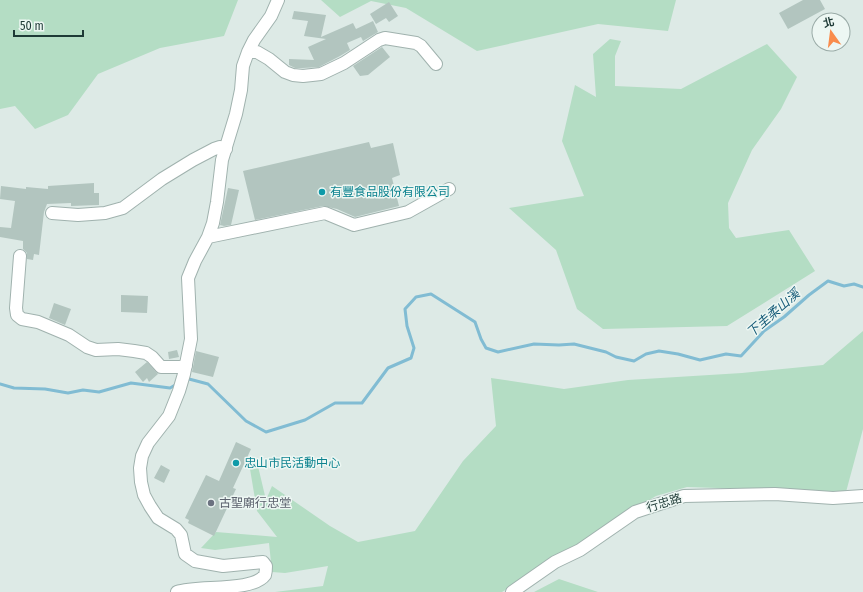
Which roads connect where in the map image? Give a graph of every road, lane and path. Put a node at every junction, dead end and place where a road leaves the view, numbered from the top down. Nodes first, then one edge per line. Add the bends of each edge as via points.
1 (278, 0) edge
2 (248, 52) junction
3 (436, 64) dead end
4 (226, 148) junction
5 (449, 189) dead end
6 (52, 213) dead end
7 (208, 237) junction
8 (20, 256) dead end
9 (185, 370) junction
10 (863, 496) edge
11 (177, 592) edge
12 (512, 592) edge

1 - 2 street
2 - 3 street via 258,52 293,75 321,74 385,38 416,43
2 - 4 street via 243,66 236,114
4 - 6 street via 214,149 193,160 123,208 105,213 78,215
4 - 7 street
5 - 7 street via 408,212 354,224 325,213
7 - 9 street via 188,278 190,339
8 - 9 street via 16,308 17,315 22,319 50,327 96,350 134,350 146,353 161,367 180,367
9 - 11 street via 169,416 148,443 142,456 140,468 144,495 158,518 181,535 185,554 194,562 223,566 256,561 263,562 266,566 265,574 260,581 251,585 230,589 185,589
10 - 12 street, 行忠路 via 684,496 636,512

